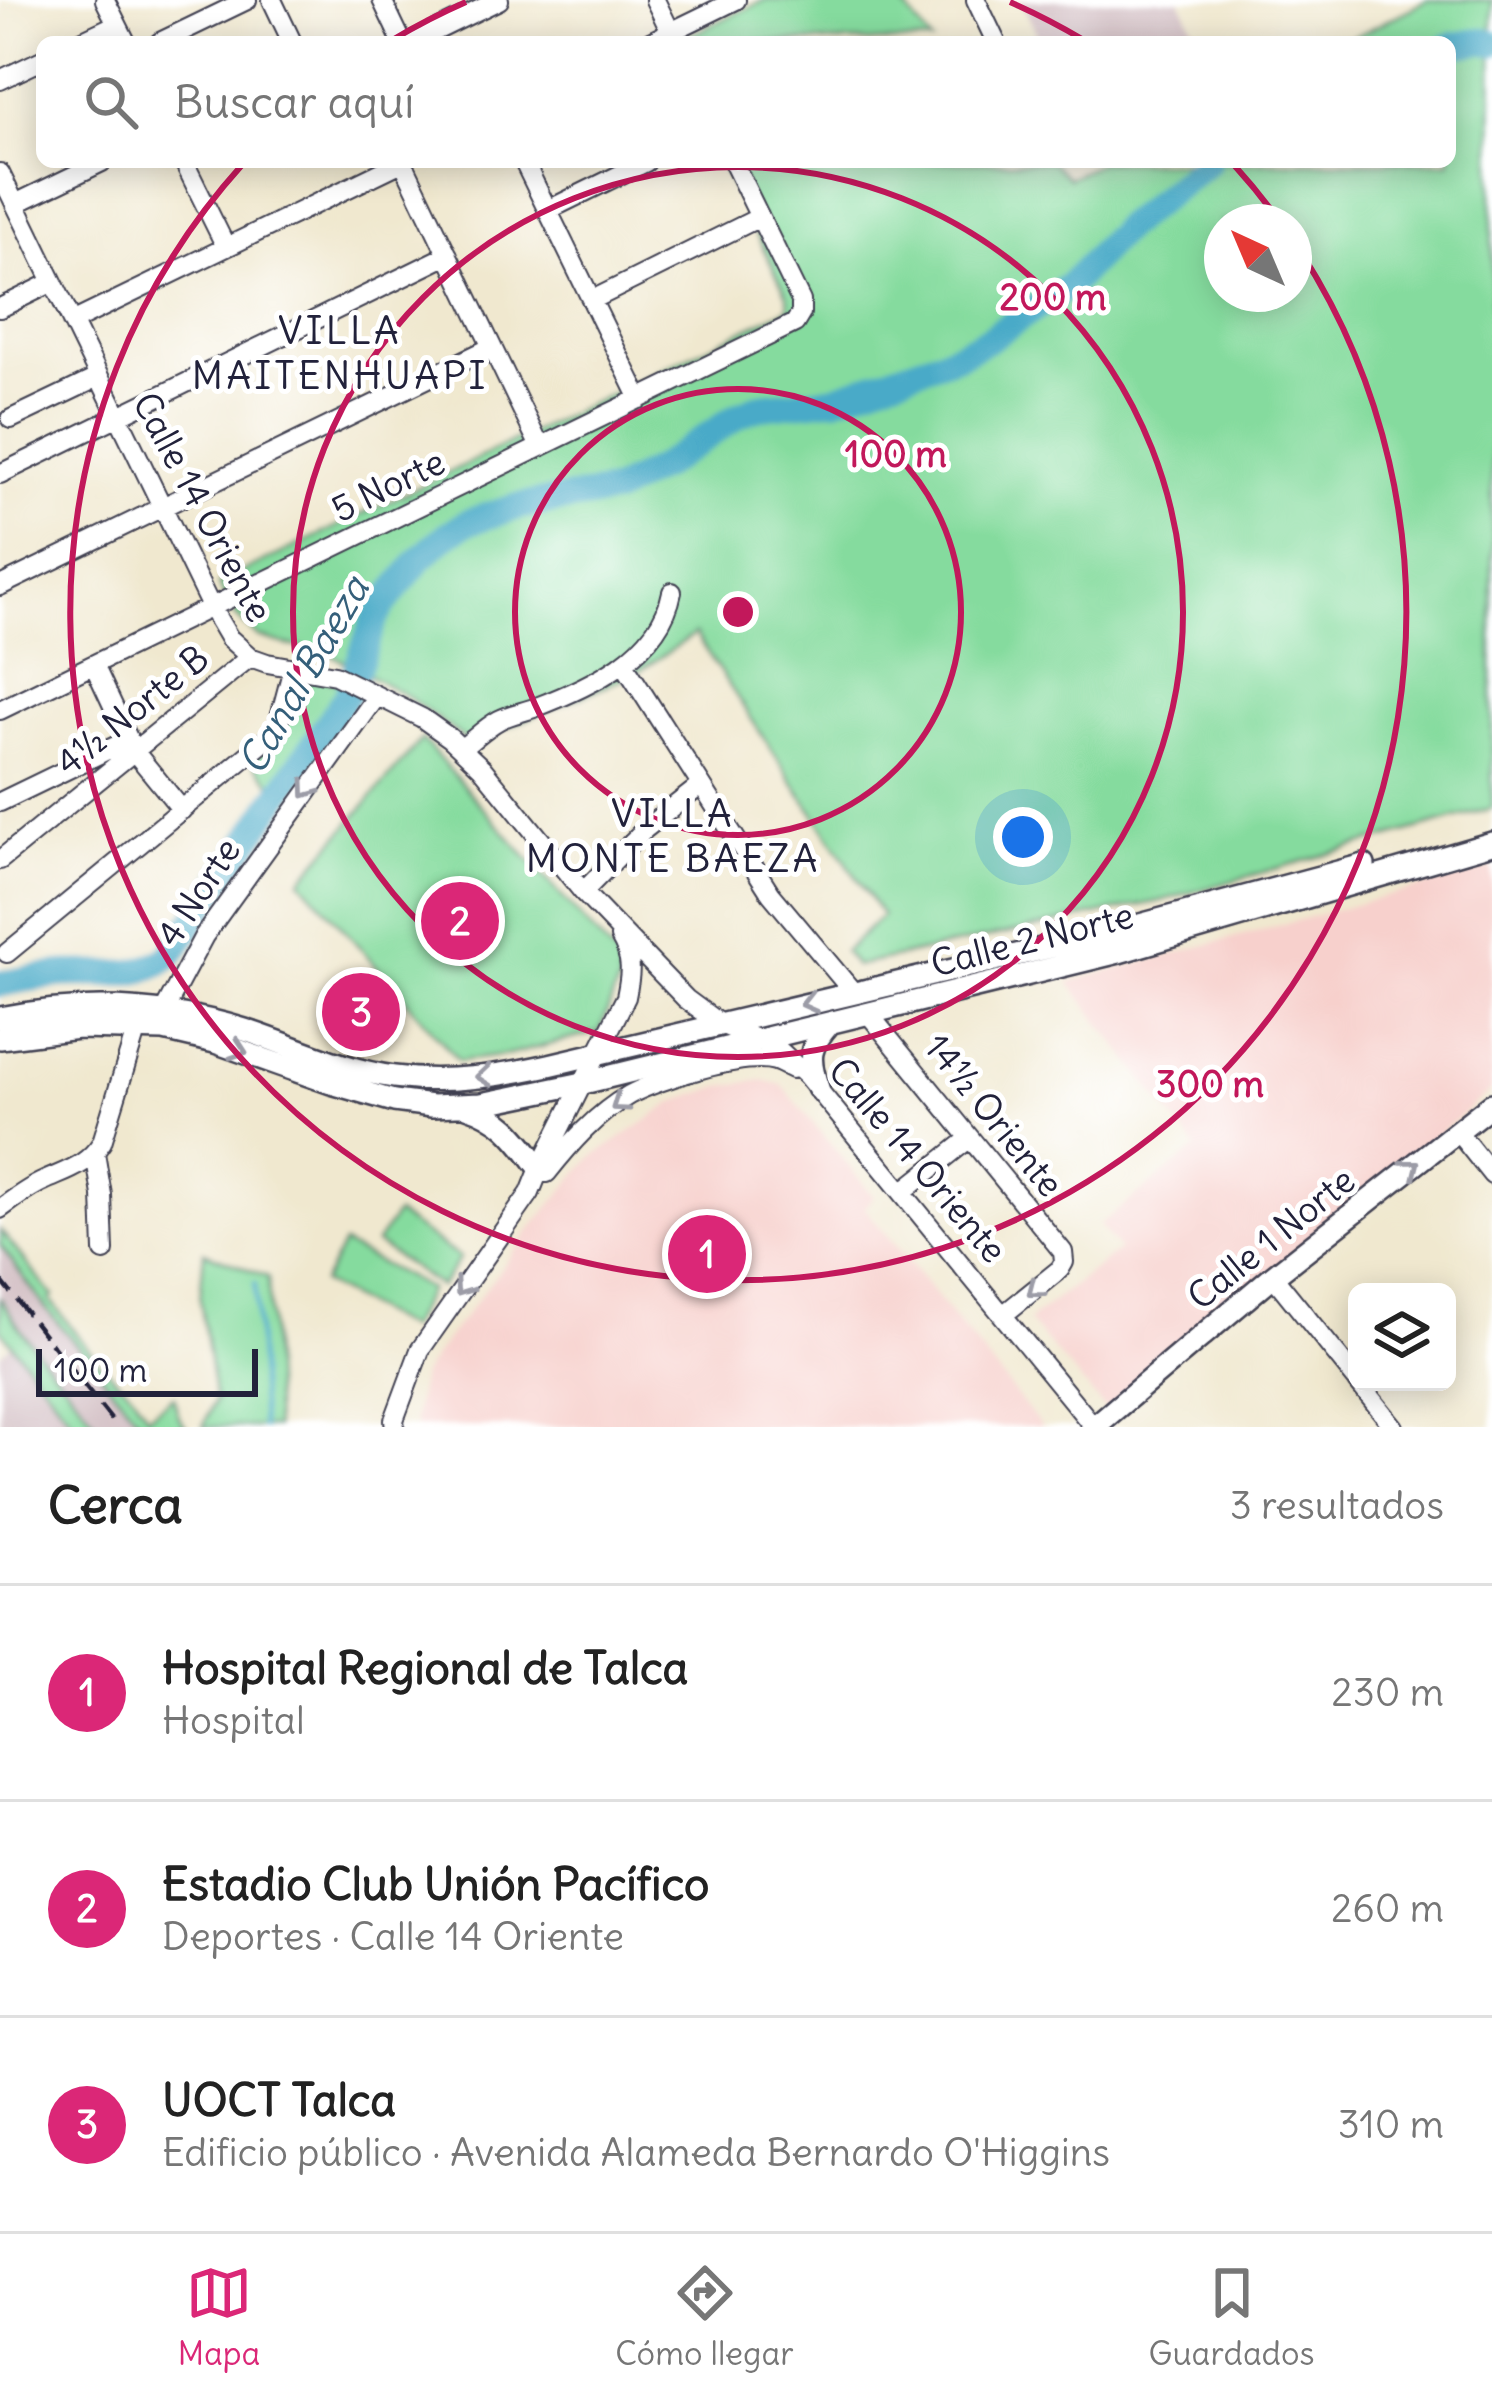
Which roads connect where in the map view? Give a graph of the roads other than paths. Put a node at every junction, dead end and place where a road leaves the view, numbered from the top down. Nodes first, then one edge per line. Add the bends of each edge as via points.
1 (107, 0) edge
2 (247, 0) edge
3 (272, 0) edge
4 (382, 0) edge
5 (499, 0) edge
6 (655, 0) edge
7 (736, 0) edge
8 (976, 0) edge
9 (219, 6) edge
10 (121, 33) edge
11 (170, 36) edge
12 (289, 36) edge
13 (399, 36) edge
14 (425, 36) edge
15 (673, 36) edge
16 (675, 36) edge
17 (993, 36) edge
18 (36, 63) edge
19 (0, 80) edge
20 (90, 168) edge
21 (187, 168) edge
22 (353, 168) edge
23 (390, 168) edge
24 (405, 168) edge
25 (527, 168) edge
26 (634, 168) edge
27 (737, 168) edge
28 (0, 173) edge
29 (360, 183) junction
30 (15, 204) junction
31 (548, 210) junction
32 (760, 217) junction
33 (226, 247) junction
34 (448, 255) junction
35 (53, 282) junction
36 (592, 300) junction
37 (0, 308) edge
38 (72, 322) junction
39 (492, 347) junction
40 (99, 377) junction
41 (640, 399) junction
42 (118, 416) junction
43 (11, 419) dead end
44 (540, 447) junction
45 (0, 474) edge
46 (162, 507) junction
47 (0, 586) edge
48 (672, 592) dead end
49 (212, 609) junction
50 (250, 656) junction
51 (94, 665) junction
52 (293, 668) junction
53 (627, 669) junction
54 (369, 692) junction
55 (2, 704) edge
56 (131, 746) junction
57 (462, 748) junction
58 (700, 786) junction
59 (0, 802) edge
60 (182, 810) junction
61 (1492, 829) edge
62 (1492, 843) edge
63 (0, 860) edge
64 (583, 892) junction
65 (611, 923) junction
66 (7, 953) dead end
67 (853, 992) junction
68 (164, 1011) junction
69 (868, 1013) junction
70 (0, 1018) edge
71 (830, 1022) junction
72 (719, 1024) junction
73 (136, 1028) junction
74 (0, 1038) edge
75 (761, 1039) junction
76 (598, 1053) junction
77 (812, 1082) junction
78 (584, 1083) junction
79 (1492, 1104) edge
80 (461, 1105) junction
81 (1457, 1131) junction
82 (970, 1138) junction
83 (95, 1153) junction
84 (540, 1168) junction
85 (1492, 1175) edge
86 (902, 1192) junction
87 (530, 1193) junction
88 (0, 1209) edge
89 (104, 1251) dead end
90 (1273, 1276) junction
91 (1003, 1315) junction
92 (1348, 1369) edge
93 (1366, 1391) edge
94 (395, 1427) edge
95 (1094, 1427) edge
96 (1394, 1427) edge

1 - 10 street
2 - 9 street
3 - 12 street
4 - 13 street
5 - 14 street
6 - 15 street
7 - 16 street
8 - 17 street
9 - 11 street
18 - 19 street
20 - 30 street
21 - 33 street
22 - 29 street
23 - 29 street
24 - 34 street
25 - 31 street
26 - 31 street
27 - 32 street
28 - 30 street, Calle 14 Oriente
29 - 33 street
30 - 35 street, Calle 14 Oriente
31 - 36 street
32 - 36 street
32 - 41 street, 5 Norte via 801,301 795,323
33 - 38 street
34 - 39 street
34 - 42 street
35 - 37 street
35 - 38 street, Calle 14 Oriente
36 - 41 street
38 - 40 street, Calle 14 Oriente
39 - 44 street
39 - 46 street
40 - 42 street, Calle 14 Oriente
40 - 43 street
41 - 44 street, 5 Norte
42 - 45 street
42 - 46 street, Calle 14 Oriente
44 - 49 street, 5 Norte
46 - 47 street
46 - 49 street, Calle 14 Oriente
48 - 53 street
49 - 50 street, Calle 14 Oriente
49 - 51 street, 5 Norte
50 - 52 street, Calle 14 Oriente
50 - 56 street, 4½ Norte B
51 - 55 street, 5 Norte
51 - 56 street
52 - 54 street, Calle 14 Oriente
52 - 60 street via 276,732
53 - 57 street via 495,722
53 - 58 street
54 - 57 street, Calle 14 Oriente
54 -> 68 street, 4 Norte via 204,936
56 - 59 street
56 - 60 street
56 - 63 street, 4½ Norte B
57 - 64 street, Calle 14 Oriente
58 - 64 street
58 - 67 street via 784,910
60 - 66 street
61 - 67 main road, Calle 2 Norte via 1123,930
62 - 69 main road, Calle 2 Norte via 1168,939
64 - 65 street, Calle 14 Oriente
65 - 72 street, Calle 14 Oriente
65 - 76 street via 632,969
67 -> 72 main road, Calle 2 Norte
68 - 70 main road, Calle 2 Norte via 104,1007
76 -> 68 main road, Calle 2 Norte via 501,1075 413,1079 368,1073
69 - 71 main road, Calle 2 Norte
69 - 82 street, 14½ Oriente
71 - 75 main road, Calle 2 Norte
71 - 77 main road via 810,1056
72 - 75 street, Calle 14 Oriente
72 - 76 main road, Calle 2 Norte
73 - 74 main road
73 -> 80 main road via 215,1042 369,1095
73 - 83 street
75 - 77 street, Calle 14 Oriente
75 - 78 main road, Calle 2 Norte
76 - 78 street
77 - 86 street, Calle 14 Oriente
77 -> 87 street via 763,1060 720,1064 629,1095 583,1131
78 - 80 main road, Calle 2 Norte
78 - 84 street
79 - 81 main road, Calle 1 Norte
80 - 84 main road via 499,1120
81 - 85 street
90 -> 81 main road, Calle 1 Norte
82 - 86 street
82 -> 91 street, 14½ Oriente via 1064,1262
83 - 88 street
83 - 89 street
84 - 87 street
86 - 91 street, Calle 14 Oriente
87 -> 94 street via 420,1350
90 - 92 street
90 - 95 main road, Calle 1 Norte
91 - 95 street, Calle 14 Oriente
93 - 96 street

